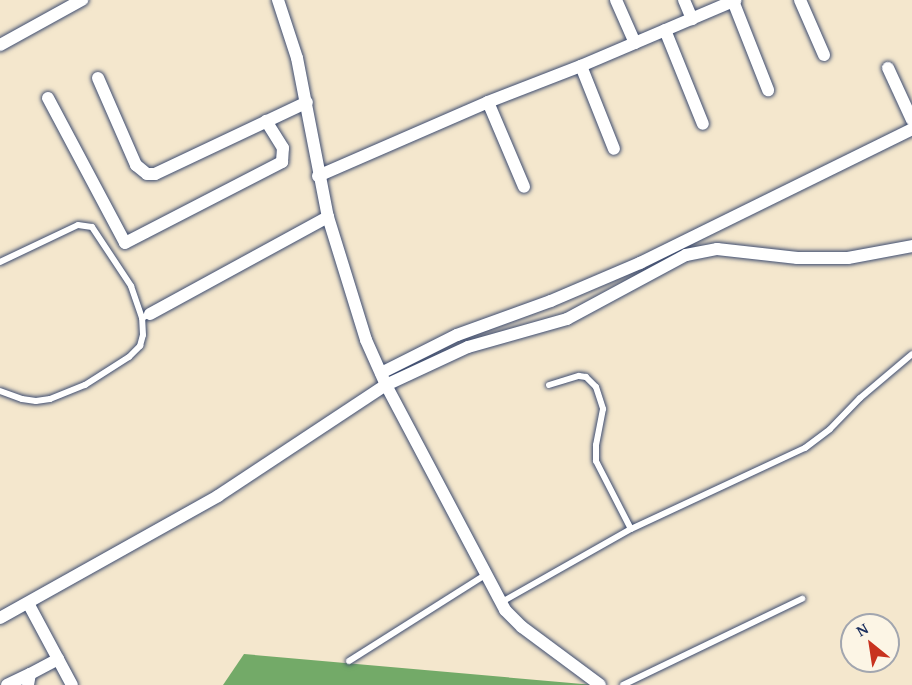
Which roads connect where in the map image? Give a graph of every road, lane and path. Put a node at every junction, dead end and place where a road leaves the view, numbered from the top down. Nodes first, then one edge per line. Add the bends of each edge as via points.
1 (82, 0) edge
2 (279, 0) edge
3 (616, 0) edge
4 (684, 0) edge
5 (800, 0) edge
6 (735, 1) edge
7 (692, 19) junction
8 (665, 30) junction
9 (635, 43) junction
10 (0, 45) edge
11 (824, 55) dead end
12 (580, 66) junction
13 (888, 68) dead end
14 (98, 78) dead end
15 (768, 90) dead end
16 (48, 98) dead end
17 (307, 102) junction
18 (488, 102) junction
19 (912, 120) edge
20 (266, 121) junction
21 (703, 124) dead end
22 (912, 129) edge
23 (614, 149) dead end
24 (318, 176) junction
25 (524, 187) dead end
26 (328, 217) junction
27 (911, 249) edge
28 (0, 262) edge
29 (146, 316) junction
30 (912, 354) edge
31 (383, 379) junction
32 (549, 385) dead end
33 (0, 391) edge
34 (631, 529) junction
35 (485, 575) junction
36 (802, 599) dead end
37 (28, 603) junction
38 (500, 603) junction
39 (0, 618) edge
40 (58, 659) junction
41 (349, 661) dead end
42 (29, 680) edge
43 (7, 685) edge
44 (72, 685) edge
45 (600, 685) edge
46 (623, 685) edge

1 - 10 street
2 - 17 street
3 - 9 street
4 - 7 street
5 - 11 street
6 - 7 street
6 - 15 street
7 - 8 street
8 - 9 street
8 - 21 street
9 - 12 street
12 - 18 street
12 - 23 street
13 - 19 street
14 - 20 street via 136,165 147,174 155,174
16 - 20 street via 125,243 282,162 283,148
17 - 20 street
17 - 24 street
18 - 24 street
18 - 25 street
22 - 31 street via 640,263 457,335
24 - 26 street
26 - 29 street
26 - 31 street via 366,340
27 - 31 street via 830,258 717,249 698,251 567,319 468,347
28 - 29 lane via 78,225 92,227
29 - 33 lane via 140,346 86,385 50,399 36,400
30 - 34 lane via 805,448
31 - 35 street
31 - 37 street via 218,496
32 - 34 lane via 579,376 596,387 603,409 596,461
34 - 38 lane
35 - 38 street
35 - 41 lane
36 - 46 lane
37 - 39 street
37 - 40 street
38 - 45 street via 522,627
40 - 42 street
40 - 44 street
42 - 43 street

